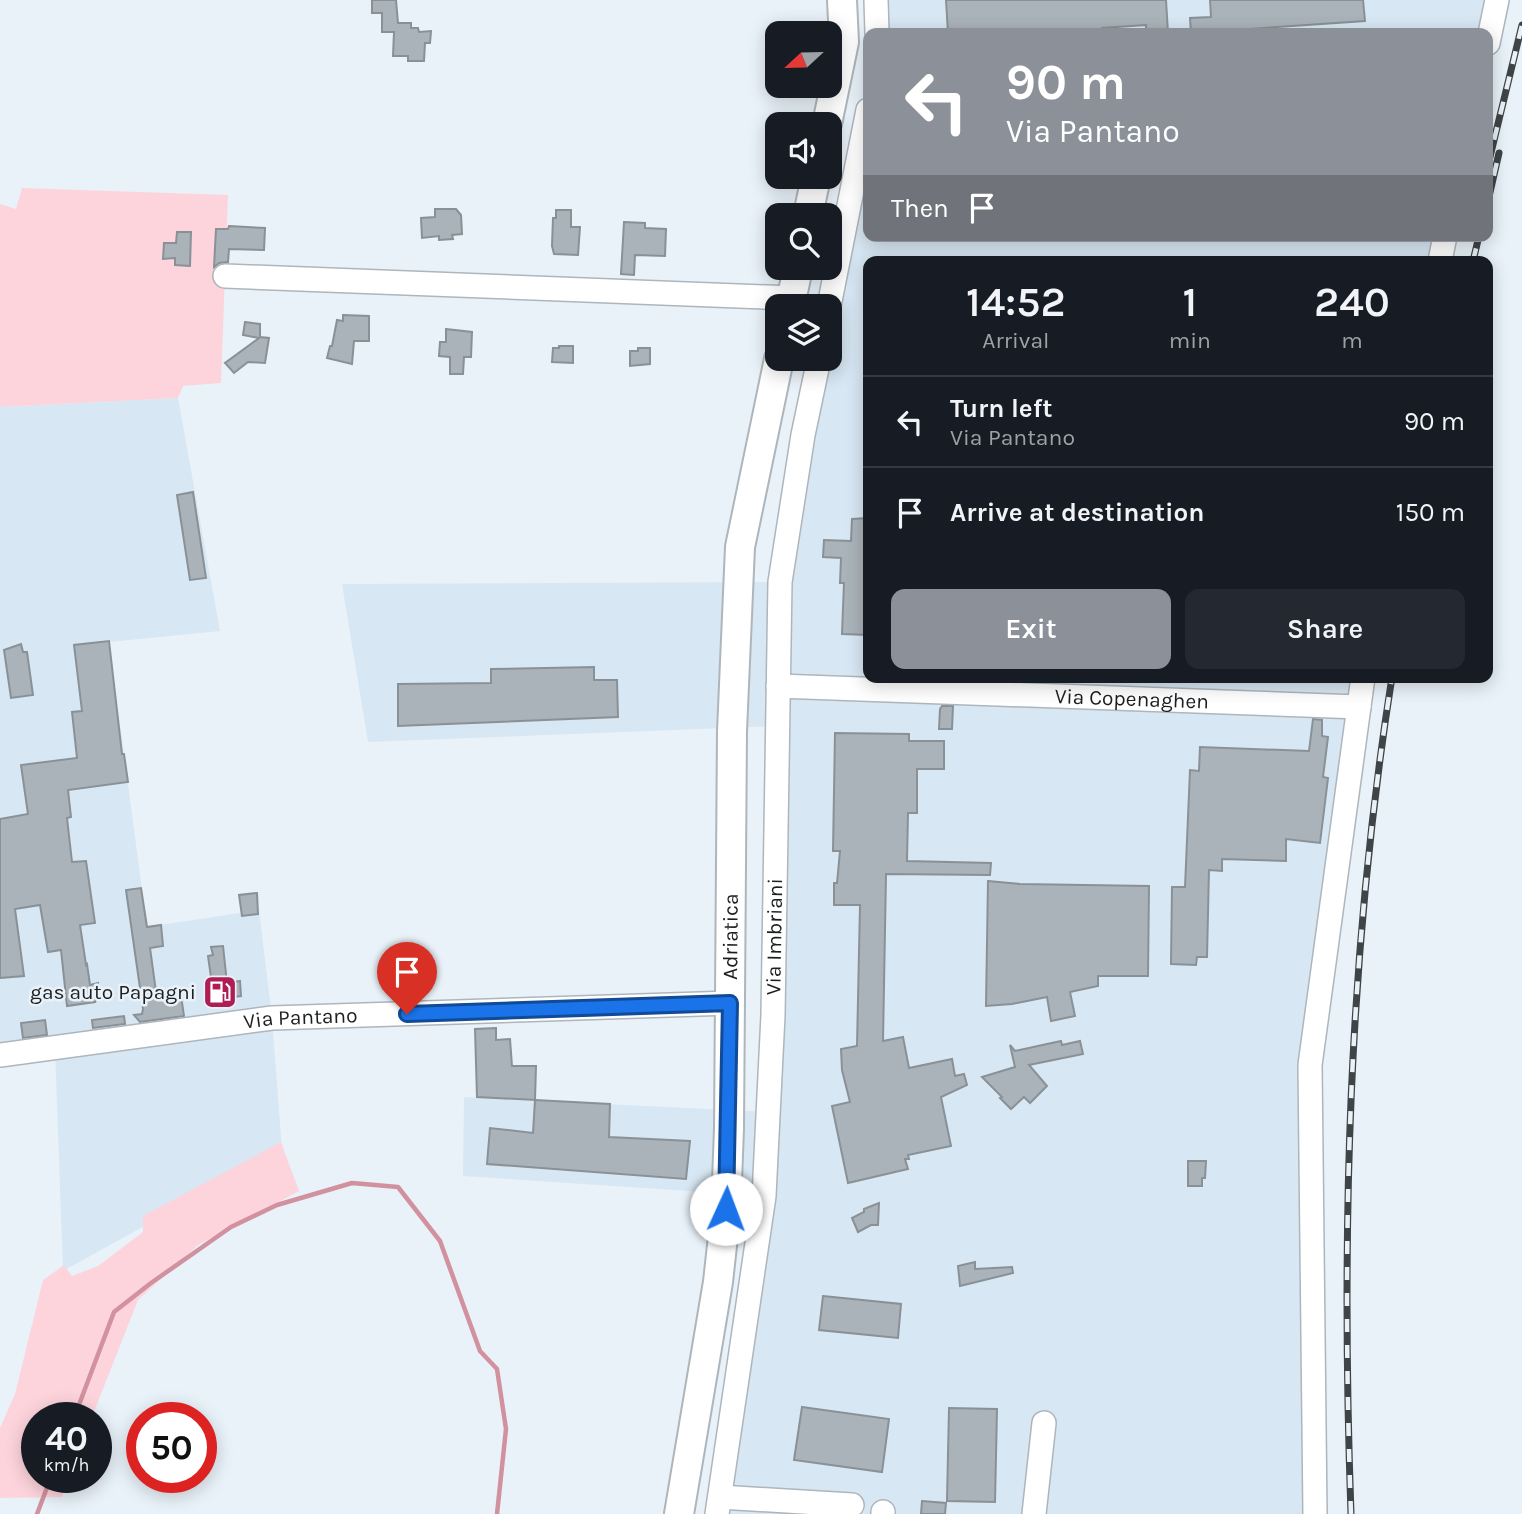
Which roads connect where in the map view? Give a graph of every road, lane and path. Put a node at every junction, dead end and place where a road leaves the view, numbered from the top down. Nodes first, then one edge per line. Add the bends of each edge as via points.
1 (842, 0) edge
2 (876, 0) edge
3 (1497, 0) edge
4 (877, 28) edge
5 (1491, 28) edge
6 (829, 112) edge
7 (863, 135) edge
8 (225, 276) dead end
9 (831, 294) edge
10 (765, 301) edge
11 (777, 371) edge
12 (816, 371) edge
13 (1362, 683) edge
14 (778, 686) junction
15 (1359, 707) junction
16 (730, 1003) junction
17 (0, 1055) edge
18 (1044, 1423) dead end
19 (719, 1505) edge
20 (852, 1505) dead end
21 (679, 1514) edge
22 (1034, 1514) edge
23 (1315, 1514) edge

1 - 6 main road via 844,41
2 - 4 street
3 - 5 street
7 - 9 street
8 - 10 street
11 - 16 main road, Adriatica via 740,547
12 - 14 street, Via Imbriani via 780,582
13 - 15 street
14 - 15 street, Via Copenaghen
14 - 19 street, Via Imbriani via 773,1015 764,1196
15 - 23 street via 1310,1065
16 - 17 street, Via Pantano via 272,1018
16 - 21 main road, Adriatica via 726,1209
18 - 22 street
19 - 20 street

